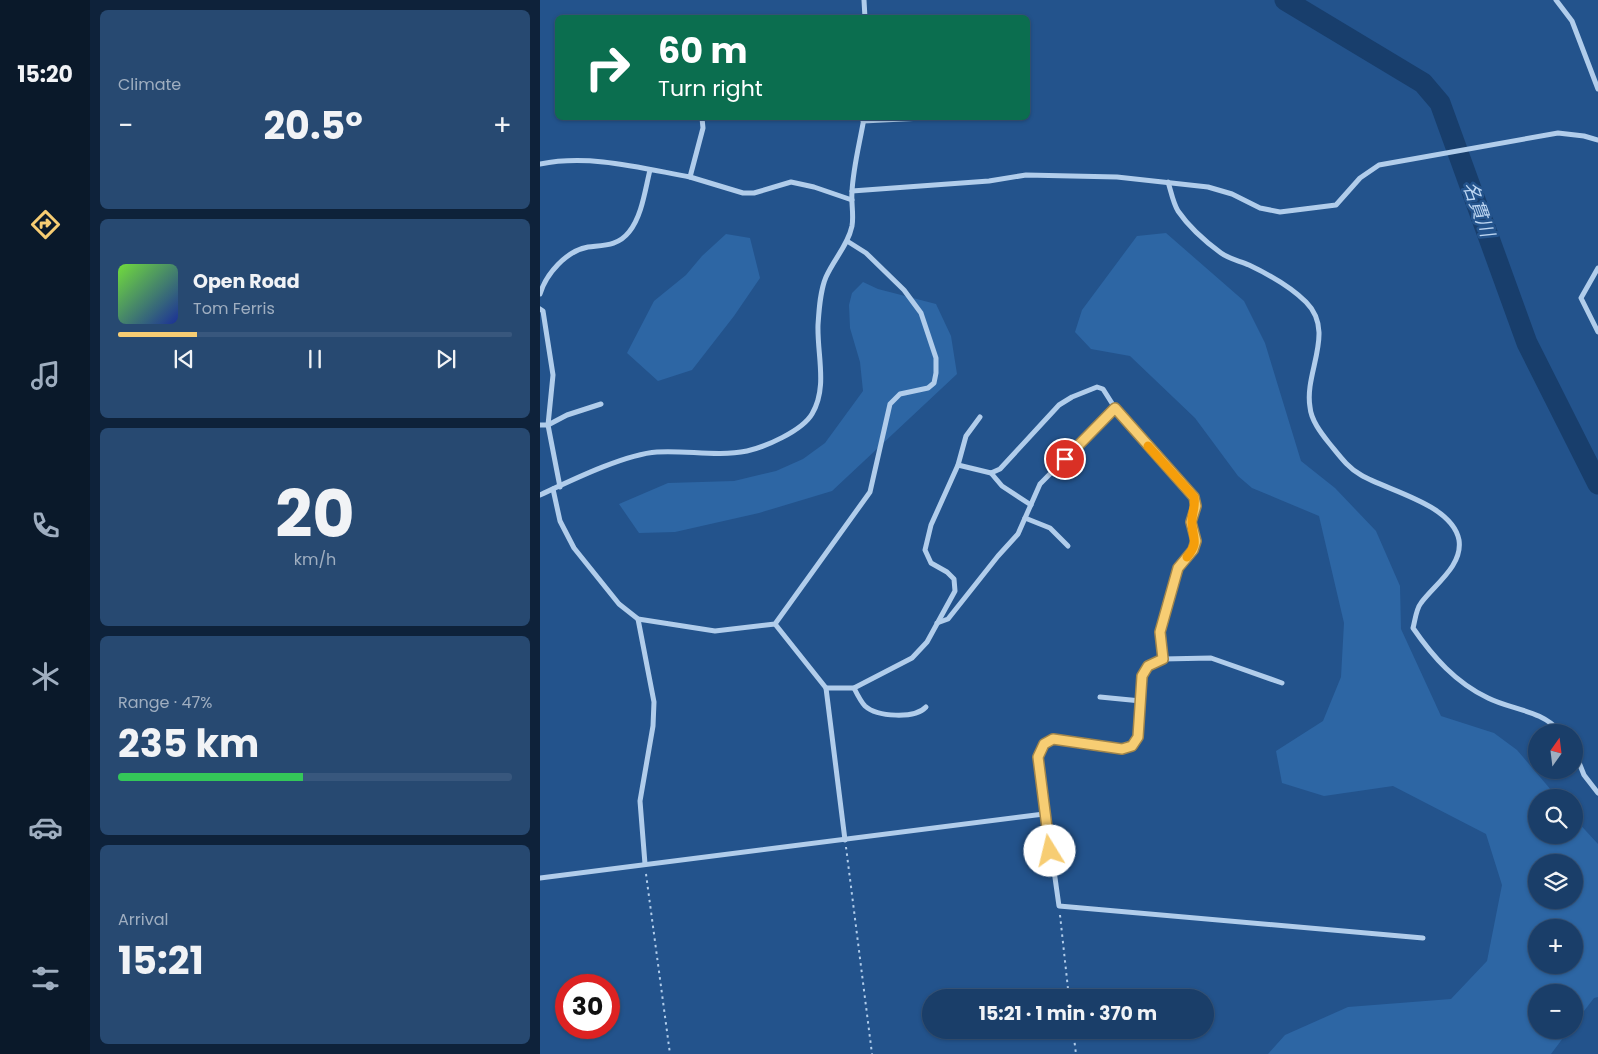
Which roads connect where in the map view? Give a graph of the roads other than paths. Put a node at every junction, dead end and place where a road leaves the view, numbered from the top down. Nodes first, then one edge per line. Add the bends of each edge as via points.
1 (864, 0) edge
2 (1556, 0) edge
3 (865, 15) edge
4 (1598, 89) edge
5 (702, 120) edge
6 (863, 120) edge
7 (1598, 140) edge
8 (540, 164) edge
9 (650, 170) junction
10 (690, 177) junction
11 (1168, 182) junction
12 (852, 191) junction
13 (852, 200) junction
14 (847, 241) junction
15 (1598, 268) edge
16 (540, 294) edge
17 (540, 308) edge
18 (1598, 332) edge
19 (602, 404) dead end
20 (1115, 408) junction
21 (980, 417) dead end
22 (540, 425) edge
23 (548, 425) junction
24 (958, 465) junction
25 (991, 473) junction
26 (560, 487) junction
27 (553, 489) junction
28 (540, 495) edge
29 (1031, 505) junction
30 (1025, 518) junction
31 (1068, 546) dead end
32 (638, 619) junction
33 (775, 624) junction
34 (937, 624) junction
35 (1163, 659) junction
36 (1282, 682) dead end
37 (826, 688) junction
38 (854, 688) junction
39 (1100, 697) dead end
40 (1141, 701) junction
41 (926, 707) dead end
42 (1553, 724) edge
43 (1583, 772) edge
44 (1598, 793) edge
45 (1044, 814) junction
46 (845, 840) junction
47 (645, 864) junction
48 (540, 878) edge
49 (1423, 938) dead end

1 - 3 street
2 - 4 street via 1572,21
5 - 10 street
6 - 12 street
7 - 11 street via 1558,133 1380,165 1360,178 1336,205 1280,212 1260,208 1208,187
8 - 9 street via 593,161
9 - 10 street
9 - 16 street via 636,222 628,234 608,246 586,248 568,256 552,270
10 - 13 street via 744,193 792,182
11 - 12 street via 1026,174
11 - 42 street via 1177,210 1194,230 1222,254 1284,283 1316,314 1320,336 1309,386 1310,408 1319,430 1344,463 1360,475 1438,512 1451,525 1459,540 1459,553 1454,565 1419,605 1413,628 1430,653 1461,683 1489,699
12 - 13 street
13 - 14 street via 852,225
14 - 26 street via 826,278 820,301 821,383 817,400 811,415 797,428 776,441 748,451 717,455 654,452 625,459
14 - 33 street via 866,253 904,290 921,313 936,358 934,383 928,388 900,394 890,404 870,492
15 - 18 street via 1581,298
17 - 23 street via 553,375
19 - 23 street
20 - 25 street via 1103,389 1097,387 1072,397 1059,405 1000,469
20 - 29 street via 1040,484
20 - 35 street via 1194,497 1196,506 1191,522 1196,541 1178,568 1160,632
21 - 24 street via 966,436
22 - 23 street
23 - 26 street
24 - 25 street
24 - 34 street via 931,525 925,550 931,562 954,579 956,590
25 - 29 street via 1009,491
26 - 27 street
27 - 28 street
27 - 32 street via 560,521 574,548 619,604
29 - 30 street
30 - 31 street via 1050,528
30 - 34 street via 1018,534 948,619
32 - 33 street via 715,631
32 - 47 street via 654,702 640,801
33 - 37 street
34 - 38 street via 927,642 912,658
35 - 36 street via 1211,658
35 - 40 street via 1148,666 1142,676
37 - 38 street
37 - 46 street
38 - 41 street via 866,706 884,714 914,714
39 - 40 street
40 - 45 street via 1138,737 1132,746 1122,749 1053,739 1044,744 1038,757
43 - 44 street
45 - 46 street
45 - 49 street via 1058,906
46 - 47 street
47 - 48 street

